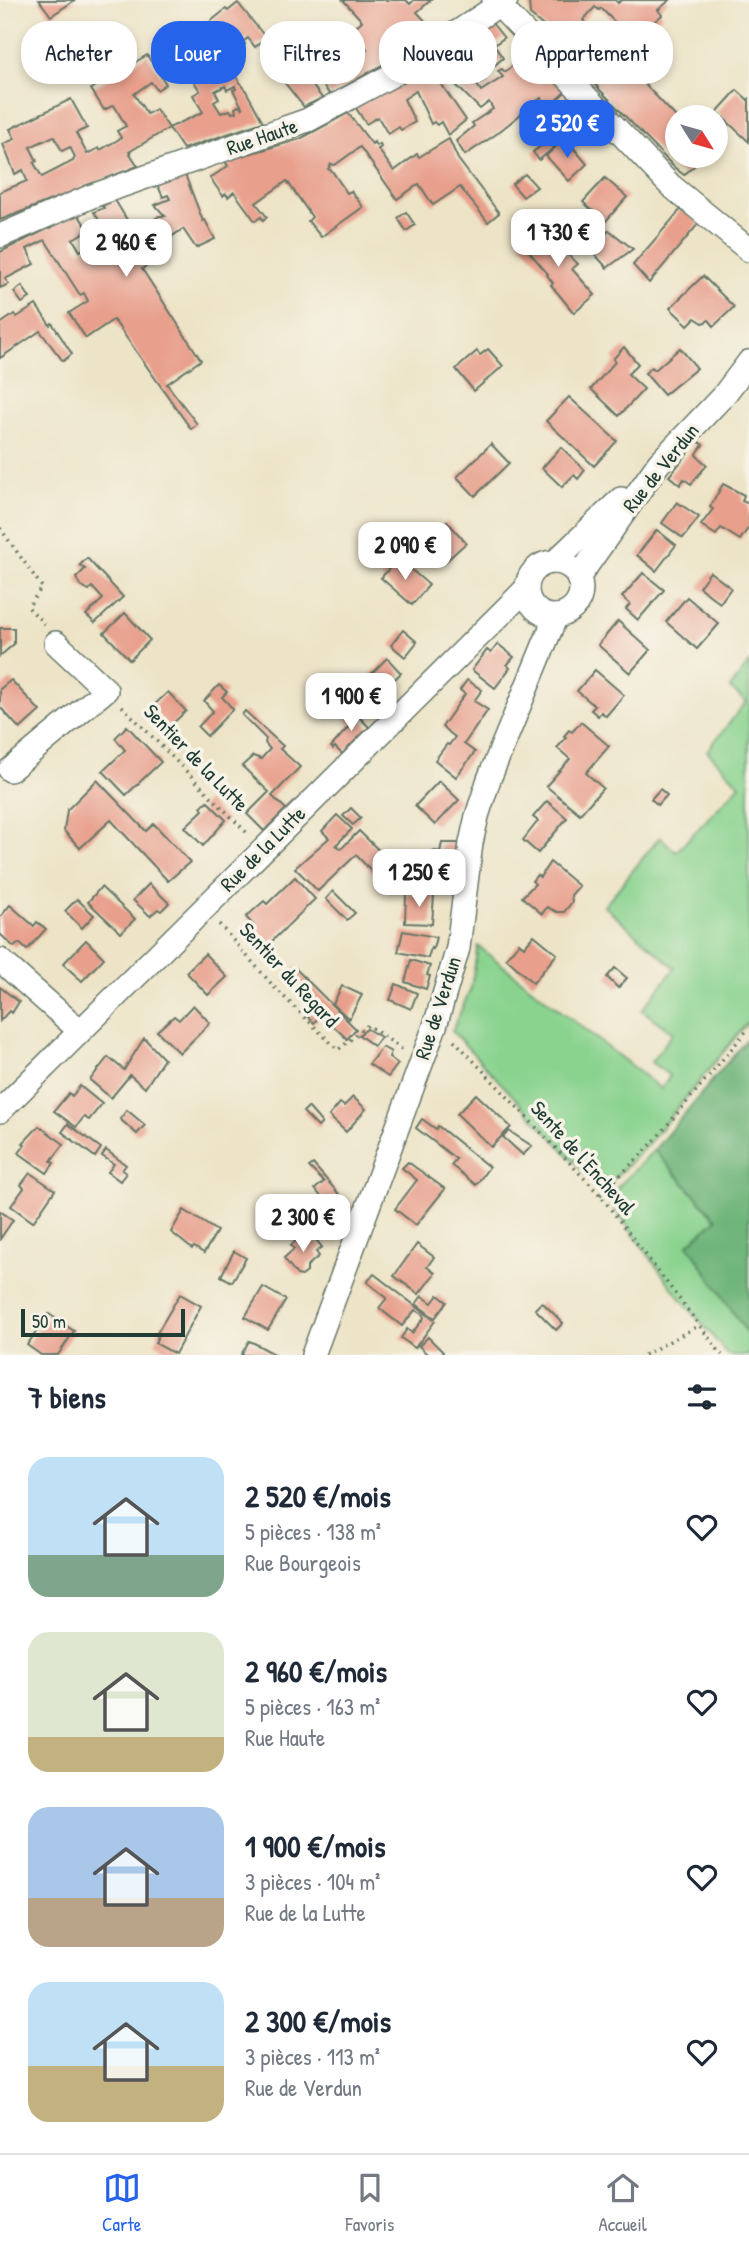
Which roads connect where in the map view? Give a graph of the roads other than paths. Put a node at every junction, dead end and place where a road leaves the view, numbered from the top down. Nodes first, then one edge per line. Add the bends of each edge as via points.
1 (500, 2) edge
2 (0, 236) edge
3 (749, 250) edge
4 (749, 362) edge
5 (659, 463) junction
6 (555, 562) junction
7 (578, 578) junction
8 (527, 588) junction
9 (556, 616) junction
10 (56, 643) road end
11 (3, 770) edge
12 (0, 960) edge
13 (79, 1030) junction
14 (0, 1111) edge
15 (313, 1355) edge

1 - 2 street, Rue Haute via 396,73 309,120 92,196
1 - 3 street via 670,185
4 - 5 street, Rue de Verdun
5 - 6 street
5 - 7 street, Rue de Verdun
6 - 7 street via 569,567
6 - 8 street via 533,572
7 - 9 street, Rue de Verdun via 577,603
8 - 9 street via 532,606
8 - 13 street, Rue de la Lutte
9 - 15 street, Rue de Verdun via 477,816 458,948 435,1026
10 - 11 street via 106,690
12 - 13 street
13 - 14 street, Rue de la Lutte

